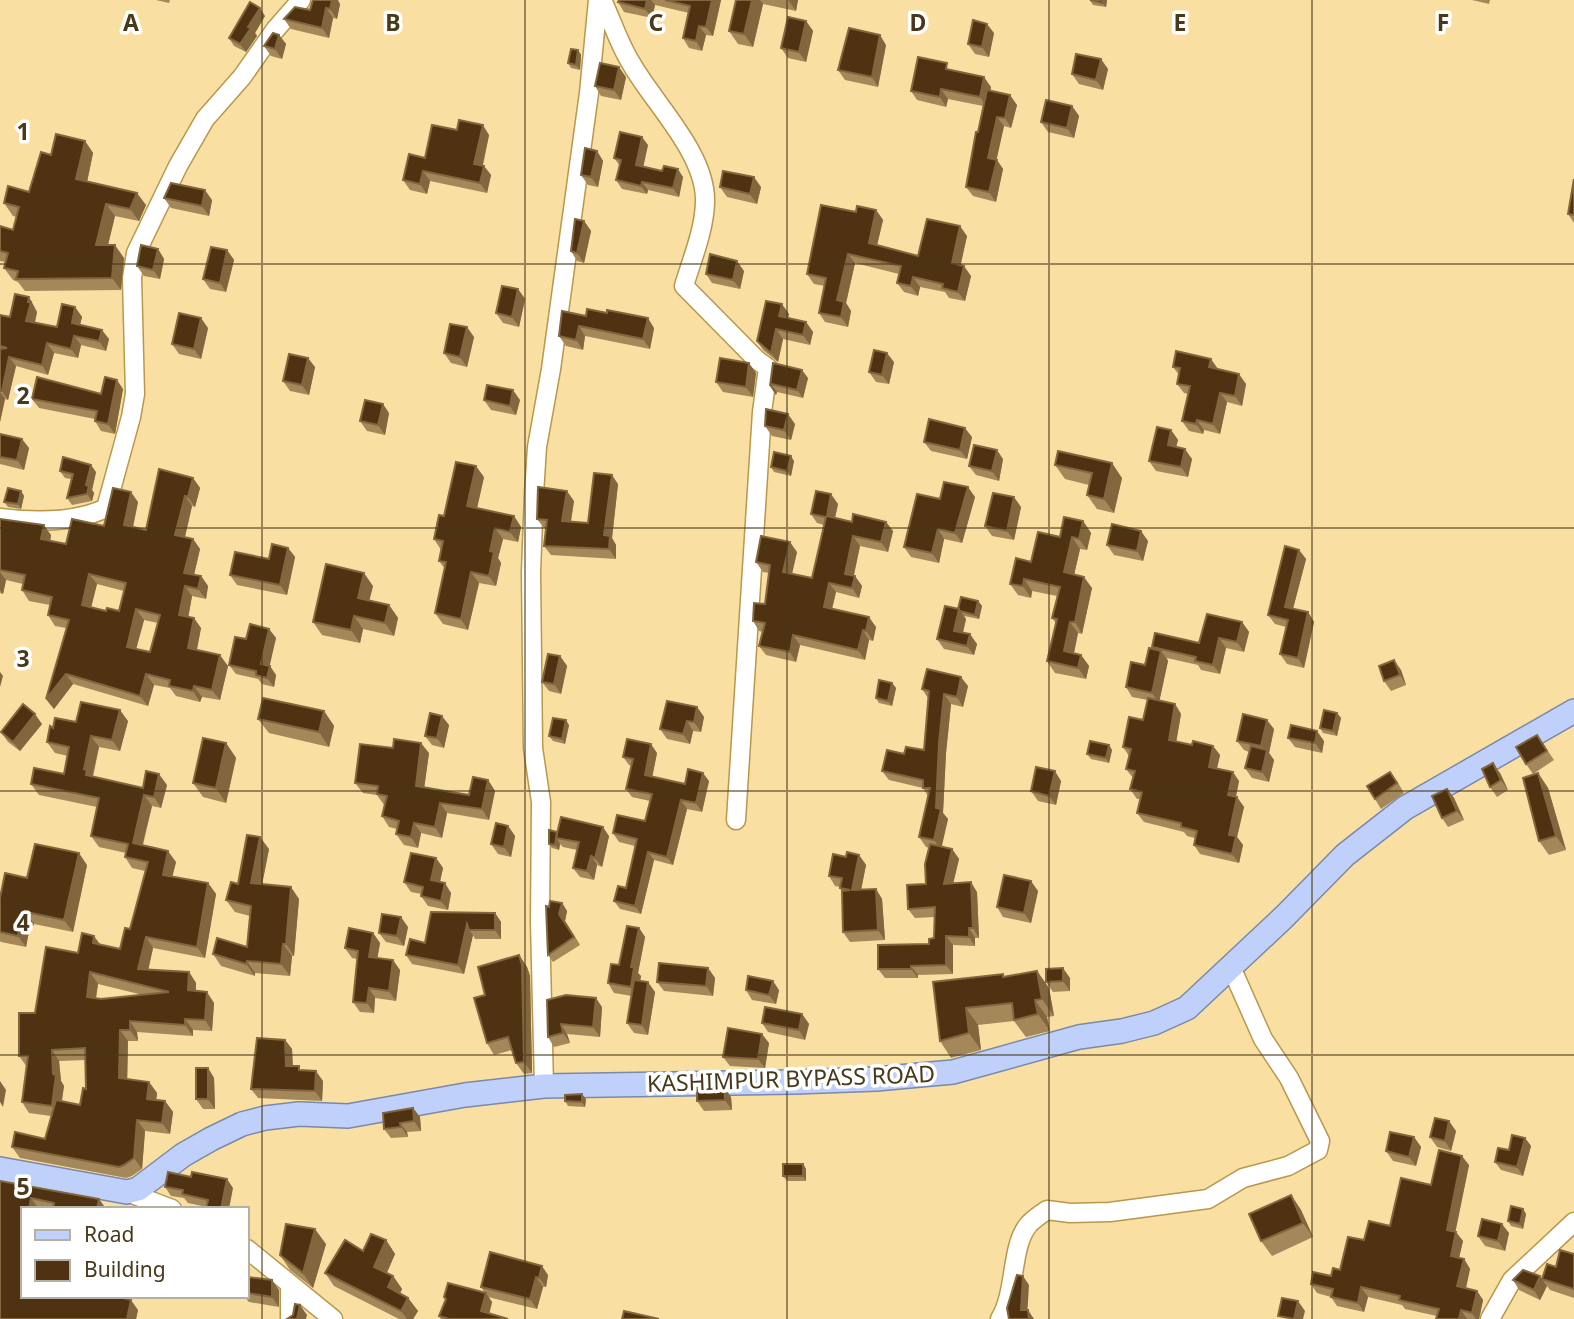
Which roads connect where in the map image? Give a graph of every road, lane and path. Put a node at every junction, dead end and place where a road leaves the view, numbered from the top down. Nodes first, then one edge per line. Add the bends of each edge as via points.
1 (301, 0) edge
2 (600, 0) edge
3 (0, 518) edge
4 (1574, 711) edge
5 (736, 820) dead end
6 (1231, 967) junction
7 (544, 1086) junction
8 (0, 1169) edge
9 (127, 1192) junction
10 (167, 1207) edge
11 (1574, 1222) edge
12 (248, 1250) edge
13 (290, 1284) junction
14 (290, 1319) edge
15 (333, 1319) edge
16 (1000, 1319) edge
17 (1490, 1319) edge

1 - 3 street via 205,119 136,253 132,278 135,394 106,508 71,518
2 - 5 street via 630,62 691,153 702,182 705,202 700,234 684,286 768,368
2 - 7 street via 534,482 533,748 541,802
4 - 6 main road, KASHIMPUR BYPASS ROAD via 1405,808 1345,855
6 - 7 main road, KASHIMPUR BYPASS ROAD via 1187,1008 1154,1023 1079,1037 953,1072 795,1082
6 - 16 street via 1263,1039 1289,1078 1320,1141 1318,1150 1288,1166 1242,1178 1208,1199 1110,1212 1047,1210 1028,1224
7 - 9 main road, KASHIMPUR BYPASS ROAD via 348,1116 265,1118 211,1139
8 - 9 main road
9 - 10 street
11 - 17 street via 1512,1280
12 - 13 street
13 - 14 street
13 - 15 street

